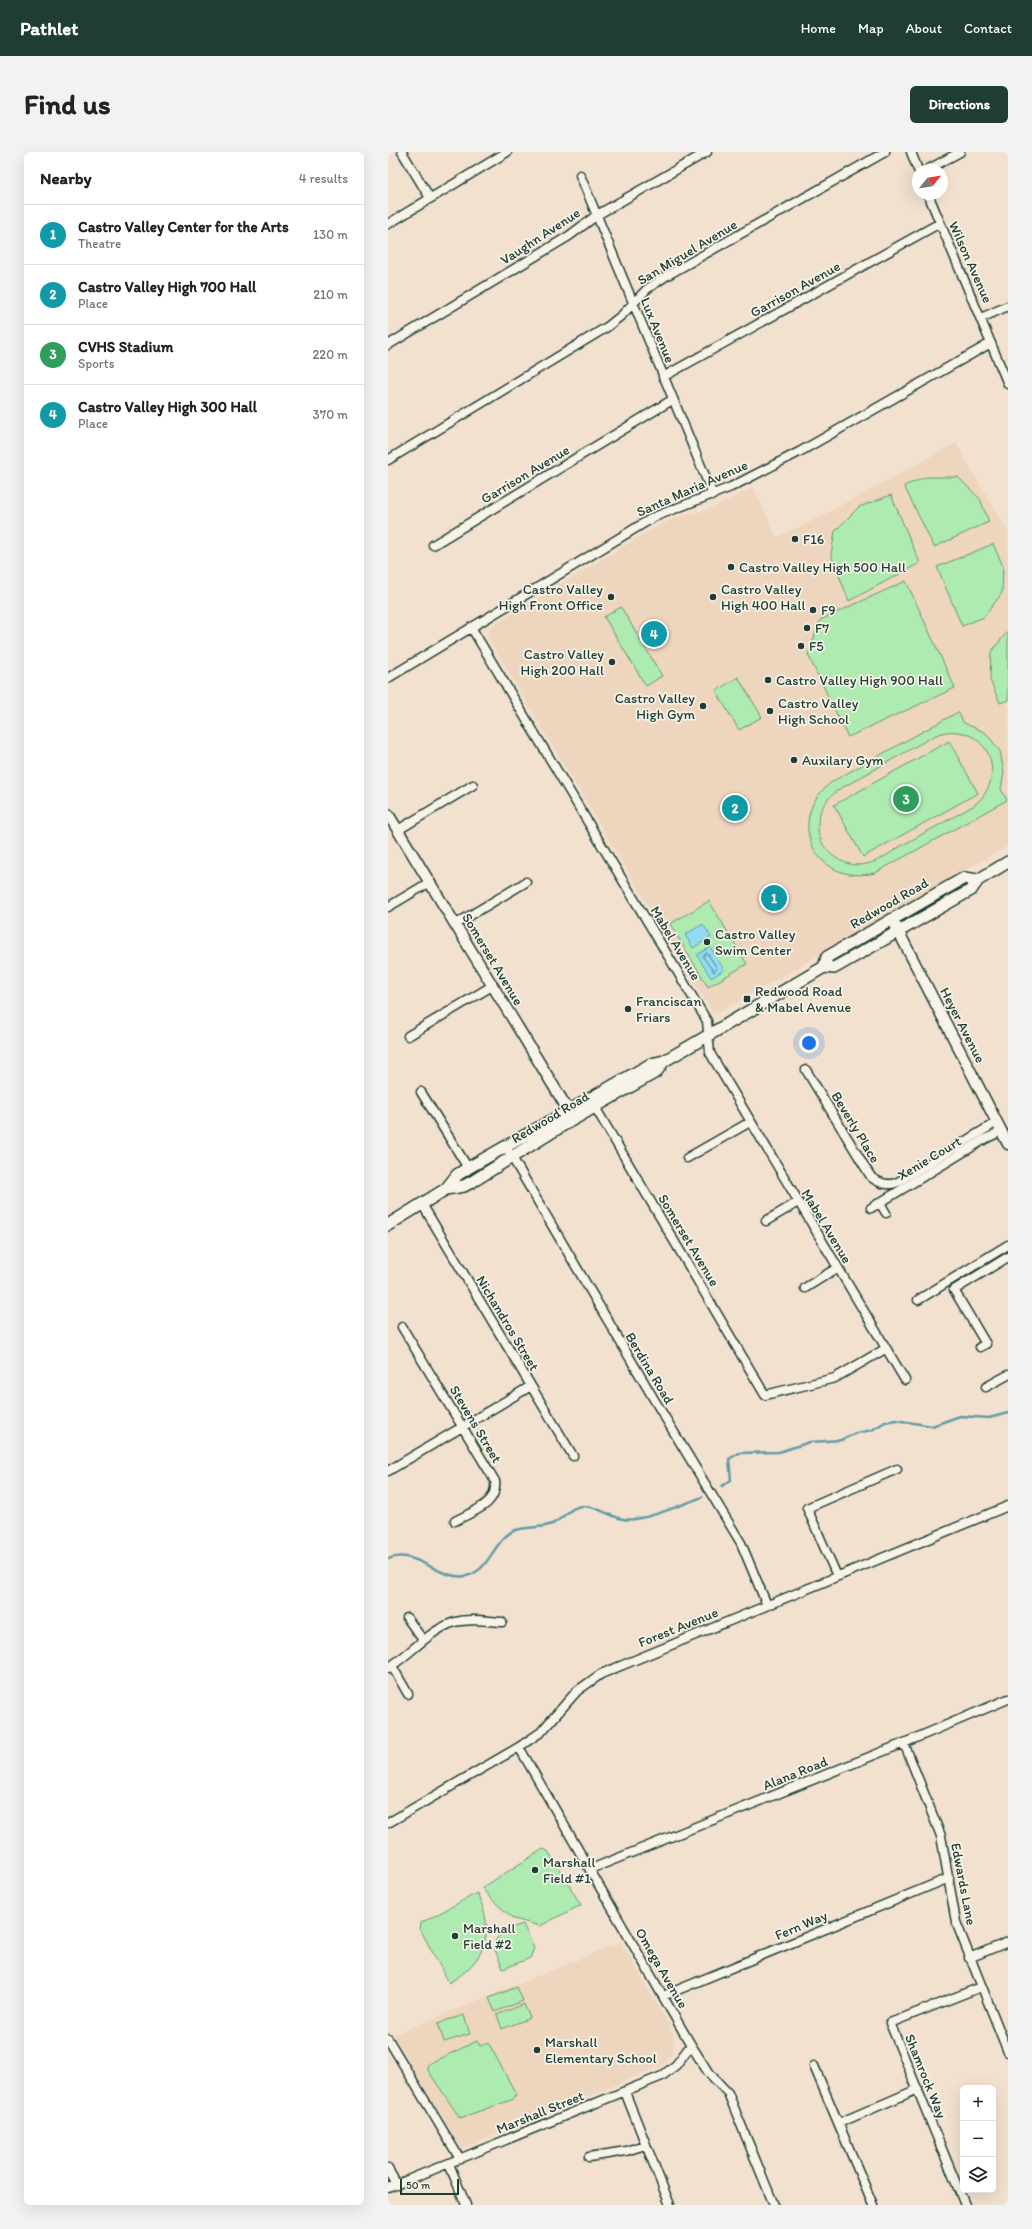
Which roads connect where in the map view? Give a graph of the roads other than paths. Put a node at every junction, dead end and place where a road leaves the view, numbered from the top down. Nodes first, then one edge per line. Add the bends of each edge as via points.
1 (402, 152) edge
2 (506, 152) edge
3 (707, 152) edge
4 (885, 152) edge
5 (911, 152) edge
6 (960, 152) edge
7 (916, 164) edge
8 (938, 164) edge
9 (580, 175) dead end
10 (430, 198) junction
11 (930, 200) edge
12 (597, 215) junction
13 (940, 223) junction
14 (388, 224) edge
15 (633, 303) junction
16 (1008, 306) edge
17 (982, 318) junction
18 (991, 343) junction
19 (388, 345) edge
20 (663, 377) junction
21 (1008, 384) edge
22 (672, 400) junction
23 (388, 460) edge
24 (713, 495) junction
25 (433, 545) dead end
26 (471, 627) junction
27 (388, 678) edge
28 (473, 786) dead end
29 (388, 814) edge
30 (398, 830) junction
31 (1008, 862) edge
32 (978, 880) junction
33 (430, 882) junction
34 (526, 882) dead end
35 (388, 907) edge
36 (892, 919) junction
37 (456, 924) junction
38 (899, 931) junction
39 (824, 967) junction
40 (492, 986) junction
41 (408, 1036) dead end
42 (708, 1036) junction
43 (806, 1070) dead end
44 (421, 1092) dead end
45 (592, 1103) junction
46 (571, 1115) junction
47 (750, 1122) junction
48 (999, 1127) junction
49 (1008, 1144) edge
50 (506, 1147) junction
51 (512, 1158) junction
52 (687, 1158) dead end
53 (468, 1168) junction
54 (446, 1189) junction
55 (798, 1202) junction
56 (880, 1203) junction
57 (422, 1204) junction
58 (871, 1208) dead end
59 (886, 1213) dead end
60 (766, 1221) dead end
61 (388, 1225) edge
62 (1008, 1245) edge
63 (1008, 1257) edge
64 (837, 1268) junction
65 (805, 1288) dead end
66 (918, 1300) dead end
67 (402, 1327) dead end
68 (980, 1347) dead end
69 (885, 1349) junction
70 (1008, 1375) edge
71 (905, 1380) dead end
72 (531, 1386) junction
73 (986, 1387) dead end
74 (462, 1427) junction
75 (573, 1456) dead end
76 (897, 1469) dead end
77 (388, 1471) edge
78 (1008, 1506) edge
79 (455, 1521) dead end
80 (837, 1576) junction
81 (767, 1605) junction
82 (407, 1618) dead end
83 (502, 1622) dead end
84 (422, 1640) junction
85 (390, 1667) edge
86 (408, 1694) dead end
87 (1008, 1698) edge
88 (904, 1743) junction
89 (519, 1747) junction
90 (388, 1822) edge
91 (591, 1870) junction
92 (950, 1878) junction
93 (1008, 1942) edge
94 (969, 1958) junction
95 (981, 1986) junction
96 (663, 1996) junction
97 (388, 2039) edge
98 (691, 2045) junction
99 (1008, 2052) edge
100 (814, 2066) dead end
101 (918, 2089) junction
102 (625, 2092) junction
103 (839, 2123) junction
104 (645, 2145) junction
105 (589, 2157) dead end
106 (460, 2159) junction
107 (449, 2164) junction
108 (388, 2169) edge
109 (397, 2185) junction
110 (388, 2188) edge
111 (466, 2205) edge
112 (670, 2205) edge
113 (774, 2205) edge
114 (873, 2205) edge
115 (965, 2205) edge

1 - 10 street
2 - 10 street
3 - 12 street, Vaughn Avenue
4 - 15 street, San Miguel Avenue via 666,276 646,289
5 - 7 street
6 - 8 street
9 - 12 street, Lux Avenue
10 - 14 street
11 - 13 street, Wilson Avenue
12 - 15 street, Lux Avenue
12 - 19 street, Vaughn Avenue via 569,236
13 - 17 street, Wilson Avenue
13 - 20 street, Garrison Avenue
15 - 20 street, Lux Avenue
15 - 23 street, San Miguel Avenue via 622,316 607,327
16 - 17 street
17 - 18 street, Wilson Avenue
18 - 21 street, Wilson Avenue
18 - 24 street, Santa Maria Avenue via 801,451
20 - 22 street, Lux Avenue
22 - 24 street, Lux Avenue
22 - 25 street, Garrison Avenue
24 - 26 street, Santa Maria Avenue via 654,517
26 - 27 street, Santa Maria Avenue
26 - 42 street, Mabel Avenue via 707,1021
28 - 30 street
29 - 30 street, Somerset Avenue
30 - 33 street, Somerset Avenue
31 - 32 main road, Redwood Road
32 - 36 main road, Redwood Road via 964,878
32 - 38 main road, Redwood Road via 971,890
33 - 35 street
33 - 37 street, Somerset Avenue
34 - 37 street
36 - 38 street, Heyer Avenue
36 - 39 main road, Redwood Road via 827,957
37 - 40 street, Somerset Avenue
38 - 39 main road, Redwood Road via 834,968
38 - 48 street, Heyer Avenue
39 - 42 main road, Redwood Road
40 - 41 street
40 - 46 street, Somerset Avenue
42 - 45 main road, Redwood Road via 664,1061 656,1072
42 - 47 street, Mabel Avenue via 710,1053
43 - 48 street, Beverly Place via 871,1177 883,1184 898,1182
44 - 53 street
45 - 46 main road, Redwood Road
45 - 69 street, Somerset Avenue via 765,1395 835,1378
46 - 50 main road, Redwood Road
46 - 51 main road, Redwood Road
47 - 52 street
47 - 55 street, Mabel Avenue
48 - 49 street, Heyer Avenue
48 - 56 street, Xenie Court
50 - 51 street, Berdina Road
50 - 53 main road, Redwood Road
51 - 54 main road, Redwood Road via 464,1186
51 - 81 street, Berdina Road via 741,1543
53 - 54 main road, Redwood Road via 457,1175
54 - 57 main road, Redwood Road
55 - 60 street
55 - 64 street, Mabel Avenue
56 - 58 street, Xenie Court
56 - 59 street
57 - 61 main road, Redwood Road
57 - 72 street, Nichandros Street
62 - 66 street
63 - 68 street via 954,1290 986,1344
64 - 65 street
64 - 69 street, Mabel Avenue
67 - 74 street, Stevens Street
69 - 71 street, Mabel Avenue
70 - 73 street
72 - 74 street
72 - 75 street, Nichandros Street
74 - 77 street
74 - 79 street, Stevens Street via 495,1481 496,1491 492,1499
76 - 80 street via 807,1508
78 - 80 street, Forest Avenue
80 - 81 street, Forest Avenue
81 - 89 street, Forest Avenue via 601,1674 577,1691 541,1732
82 - 84 street
83 - 84 street via 455,1622
84 - 85 street
85 - 86 street
87 - 88 street, Alana Road
88 - 91 street, Alana Road
88 - 92 street, Edwards Lane via 935,1818
89 - 90 street, Forest Avenue
89 - 91 street, Omega Avenue
91 - 96 street, Omega Avenue
92 - 94 street, Edwards Lane via 956,1922
92 - 96 street, Fern Way
93 - 94 street
94 - 95 street, Edwards Lane
95 - 99 street, Edwards Lane
95 - 101 street, Shamrock Way via 890,2023
96 - 98 street, Omega Avenue
97 - 106 street
98 - 102 street, Marshall Street via 666,2074
98 - 113 street, Omega Avenue via 708,2072 728,2094
100 - 103 street
101 - 103 street
101 - 115 street, Shamrock Way
102 - 104 street
102 - 106 street, Marshall Street
103 - 114 street
104 - 105 street
104 - 112 street
106 - 107 street, Marshall Street
107 - 109 street, Marshall Street
107 - 111 street
108 - 109 street
109 - 110 street, Marshall Street

